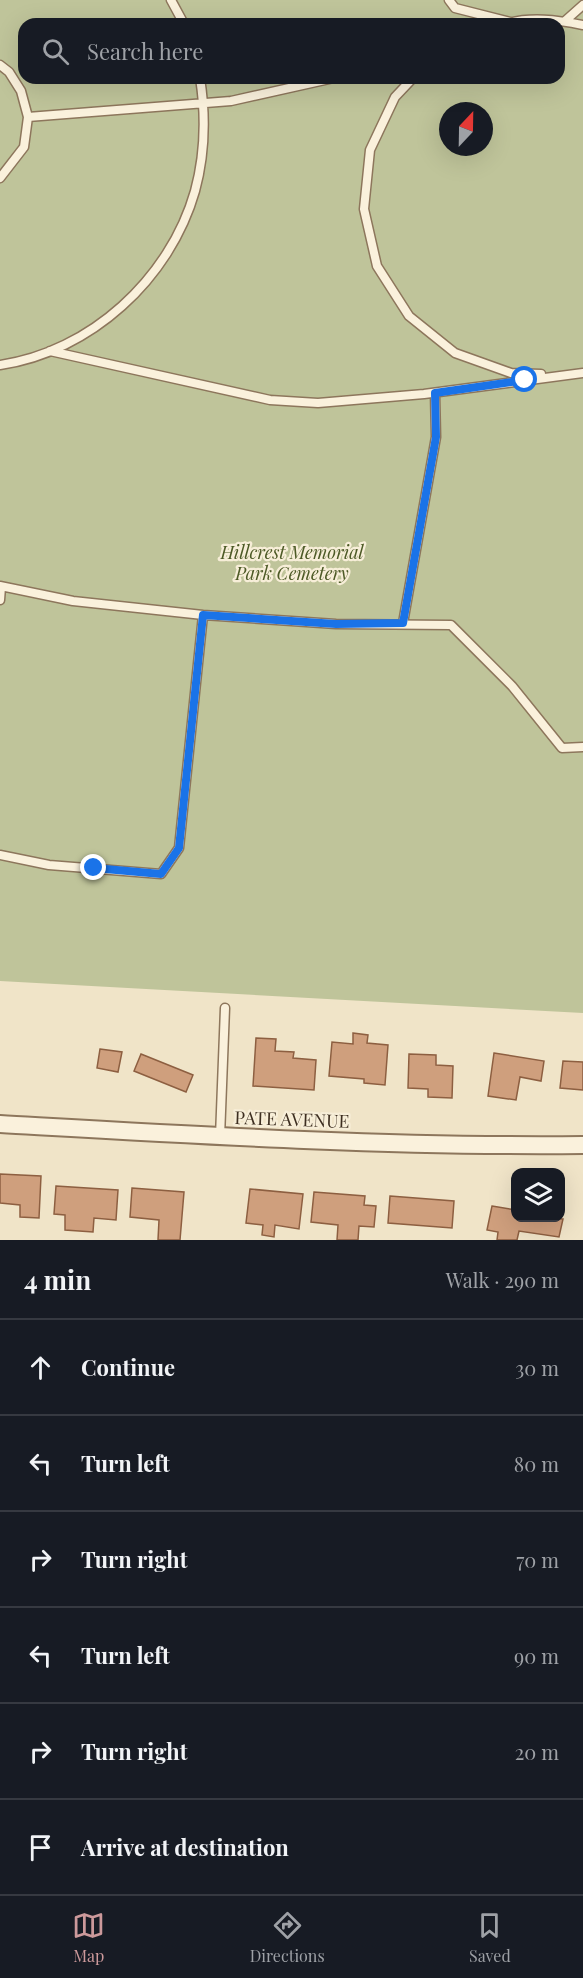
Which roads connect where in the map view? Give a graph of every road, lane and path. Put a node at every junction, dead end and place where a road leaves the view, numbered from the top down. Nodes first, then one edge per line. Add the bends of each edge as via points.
1 (171, 0) edge
2 (449, 0) edge
3 (583, 5) edge
4 (181, 18) edge
5 (490, 18) edge
6 (565, 21) joint
7 (583, 25) edge
8 (0, 65) edge
9 (201, 84) edge
10 (307, 84) edge
11 (407, 84) edge
12 (204, 104) junction
13 (28, 117) junction
14 (0, 178) edge
15 (51, 351) junction
16 (0, 365) edge
17 (583, 371) edge
18 (569, 374) junction
19 (435, 393) junction
20 (1, 586) edge
21 (0, 600) edge
22 (203, 615) junction
23 (403, 623) junction
24 (583, 747) edge
25 (0, 855) edge
26 (225, 1008) dead end
27 (0, 1124) edge
28 (220, 1137) junction
29 (583, 1145) edge

1 - 4 lane
2 - 5 lane via 455,8
3 - 6 lane
6 - 7 lane
8 - 13 lane via 21,90
9 - 12 lane
10 - 12 lane
11 - 18 lane via 395,97 370,150 364,209 377,266 409,316 455,353 510,373
12 - 13 lane
12 - 15 lane via 203,148 195,192 178,233 155,271 125,304 90,331
13 - 14 lane via 24,147
15 - 16 lane
15 - 19 lane via 270,400 318,403
17 - 18 lane
18 - 19 lane
19 - 23 lane via 436,437
20 - 21 lane
20 - 22 lane via 73,601
22 - 23 lane via 336,624
22 - 25 lane via 179,848 161,874 49,865
23 - 24 lane via 451,625 512,686 562,748
26 - 28 lane
27 - 28 street, PATE AVENUE
28 - 29 street, PATE AVENUE via 478,1146

